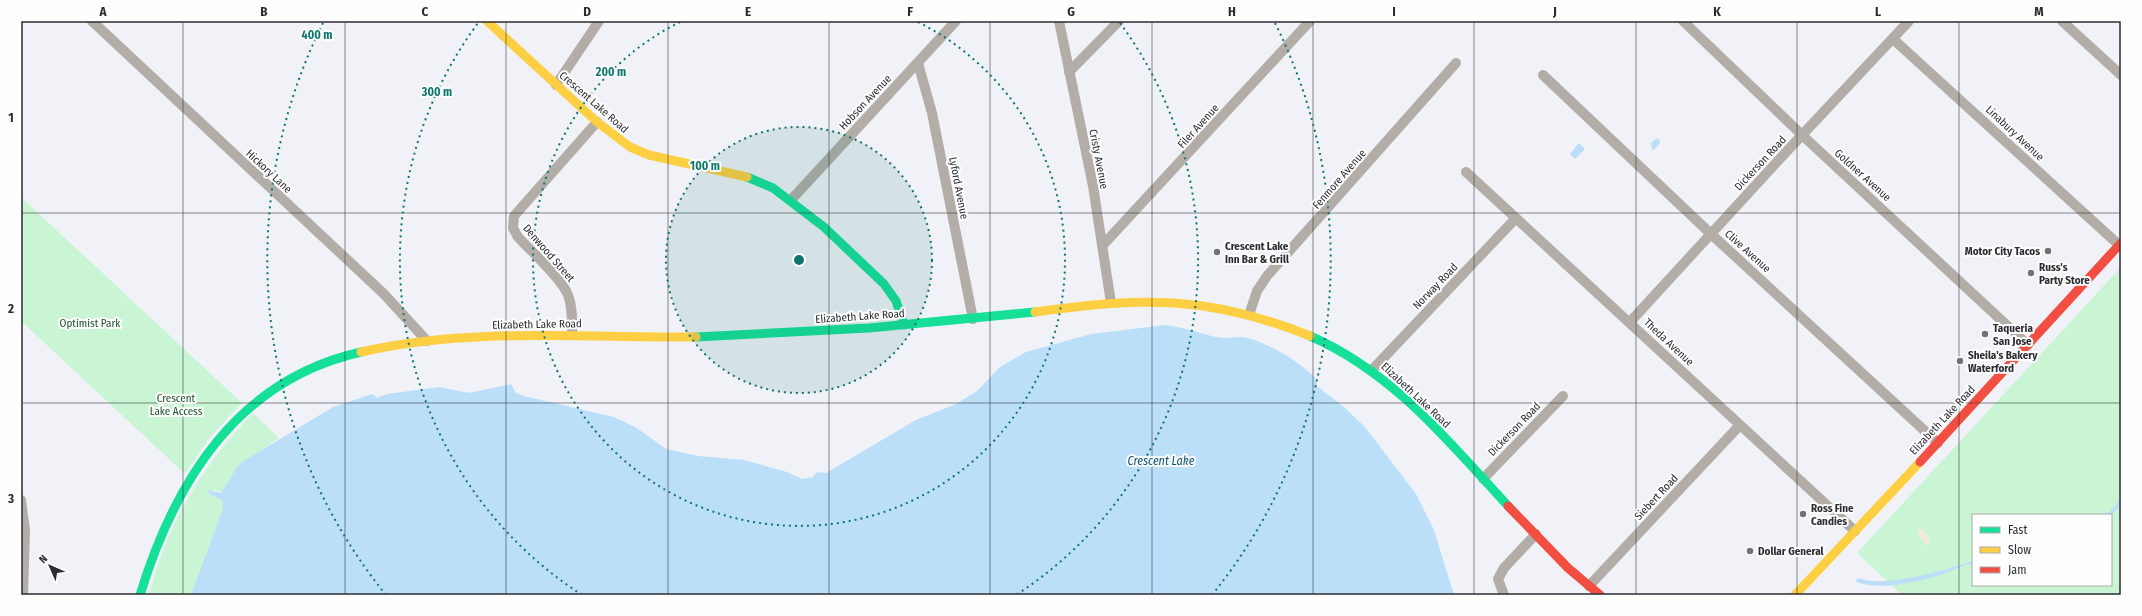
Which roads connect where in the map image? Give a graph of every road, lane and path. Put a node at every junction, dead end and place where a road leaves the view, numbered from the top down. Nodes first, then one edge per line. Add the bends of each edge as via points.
1 (92, 21) edge
2 (486, 21) edge
3 (599, 21) edge
4 (956, 21) edge
5 (1058, 21) edge
6 (1119, 21) edge
7 (1310, 21) edge
8 (1683, 21) edge
9 (1909, 21) edge
10 (2062, 21) edge
11 (1893, 39) junction
12 (918, 63) junction
13 (1456, 63) dead end
14 (1069, 72) junction
15 (2121, 75) edge
16 (1543, 76) dead end
17 (556, 85) junction
18 (597, 122) junction
19 (1802, 135) junction
20 (1466, 172) dead end
21 (791, 200) junction
22 (1516, 218) junction
23 (1711, 234) junction
24 (2120, 244) edge
25 (1102, 246) junction
26 (1111, 303) junction
27 (1249, 315) junction
28 (973, 319) junction
29 (1630, 322) junction
30 (904, 324) junction
31 (572, 335) junction
32 (427, 341) junction
33 (2028, 345) junction
34 (1372, 370) junction
35 (1563, 396) dead end
36 (1740, 425) junction
37 (1938, 443) junction
38 (1483, 479) junction
39 (21, 500) edge
40 (1855, 531) junction
41 (1536, 534) junction
42 (1589, 586) junction
43 (23, 595) edge
44 (140, 595) edge
45 (1504, 595) edge
46 (1600, 595) edge
47 (1795, 595) edge

1 - 32 street, Hickory Lane via 384,294
2 - 17 street, Crescent Lake Road
3 - 17 street
4 - 12 street, Hobson Avenue
5 - 14 street, Cristy Avenue
6 - 14 street
7 - 25 street, Filer Avenue
8 - 19 street, Goldner Avenue
9 - 11 street, Dickerson Road
10 - 15 street
11 - 19 street, Dickerson Road
11 - 24 street, Linabury Avenue
12 - 21 street, Hobson Avenue
12 - 28 street, Lyford Avenue via 932,114
13 - 27 street, Fenmore Avenue via 1267,276 1257,291
14 - 25 street, Cristy Avenue via 1093,186
16 - 23 street, Clive Avenue
17 - 18 street, Crescent Lake Road
18 - 21 street, Crescent Lake Road via 619,140 640,152 740,175 768,186
18 - 31 street, Denwood Street via 514,216 513,228 518,237 568,294
19 - 23 street, Dickerson Road
19 - 33 street, Goldner Avenue
20 - 22 street, Theda Avenue
21 - 30 street, Crescent Lake Road via 884,284 896,301
22 - 29 street, Theda Avenue
22 - 34 street, Norway Road
23 - 29 street, Dickerson Road
23 - 37 street, Clive Avenue
24 - 33 street, Elizabeth Lake Road
25 - 26 street, Cristy Avenue
26 - 27 street, Elizabeth Lake Road via 1179,302
26 - 28 street, Elizabeth Lake Road
27 - 34 street, Elizabeth Lake Road via 1312,337
28 - 30 street, Elizabeth Lake Road
29 - 36 street, Theda Avenue
30 - 31 street, Elizabeth Lake Road via 706,337
31 - 32 street, Elizabeth Lake Road via 488,336
32 - 44 street, Elizabeth Lake Road via 360,352 314,367 279,384 252,405 212,447 185,487 158,541
33 - 37 street, Elizabeth Lake Road
34 - 38 street, Elizabeth Lake Road via 1422,414
35 - 38 street, Dickerson Road
36 - 40 street, Theda Avenue
36 - 42 street, Siebert Road
37 - 40 street, Elizabeth Lake Road
38 - 41 street, Elizabeth Lake Road
39 - 43 street via 25,530
40 - 47 street, Elizabeth Lake Road
41 - 42 street, Elizabeth Lake Road
41 - 45 street via 1508,563 1498,579
42 - 46 street, Elizabeth Lake Road

